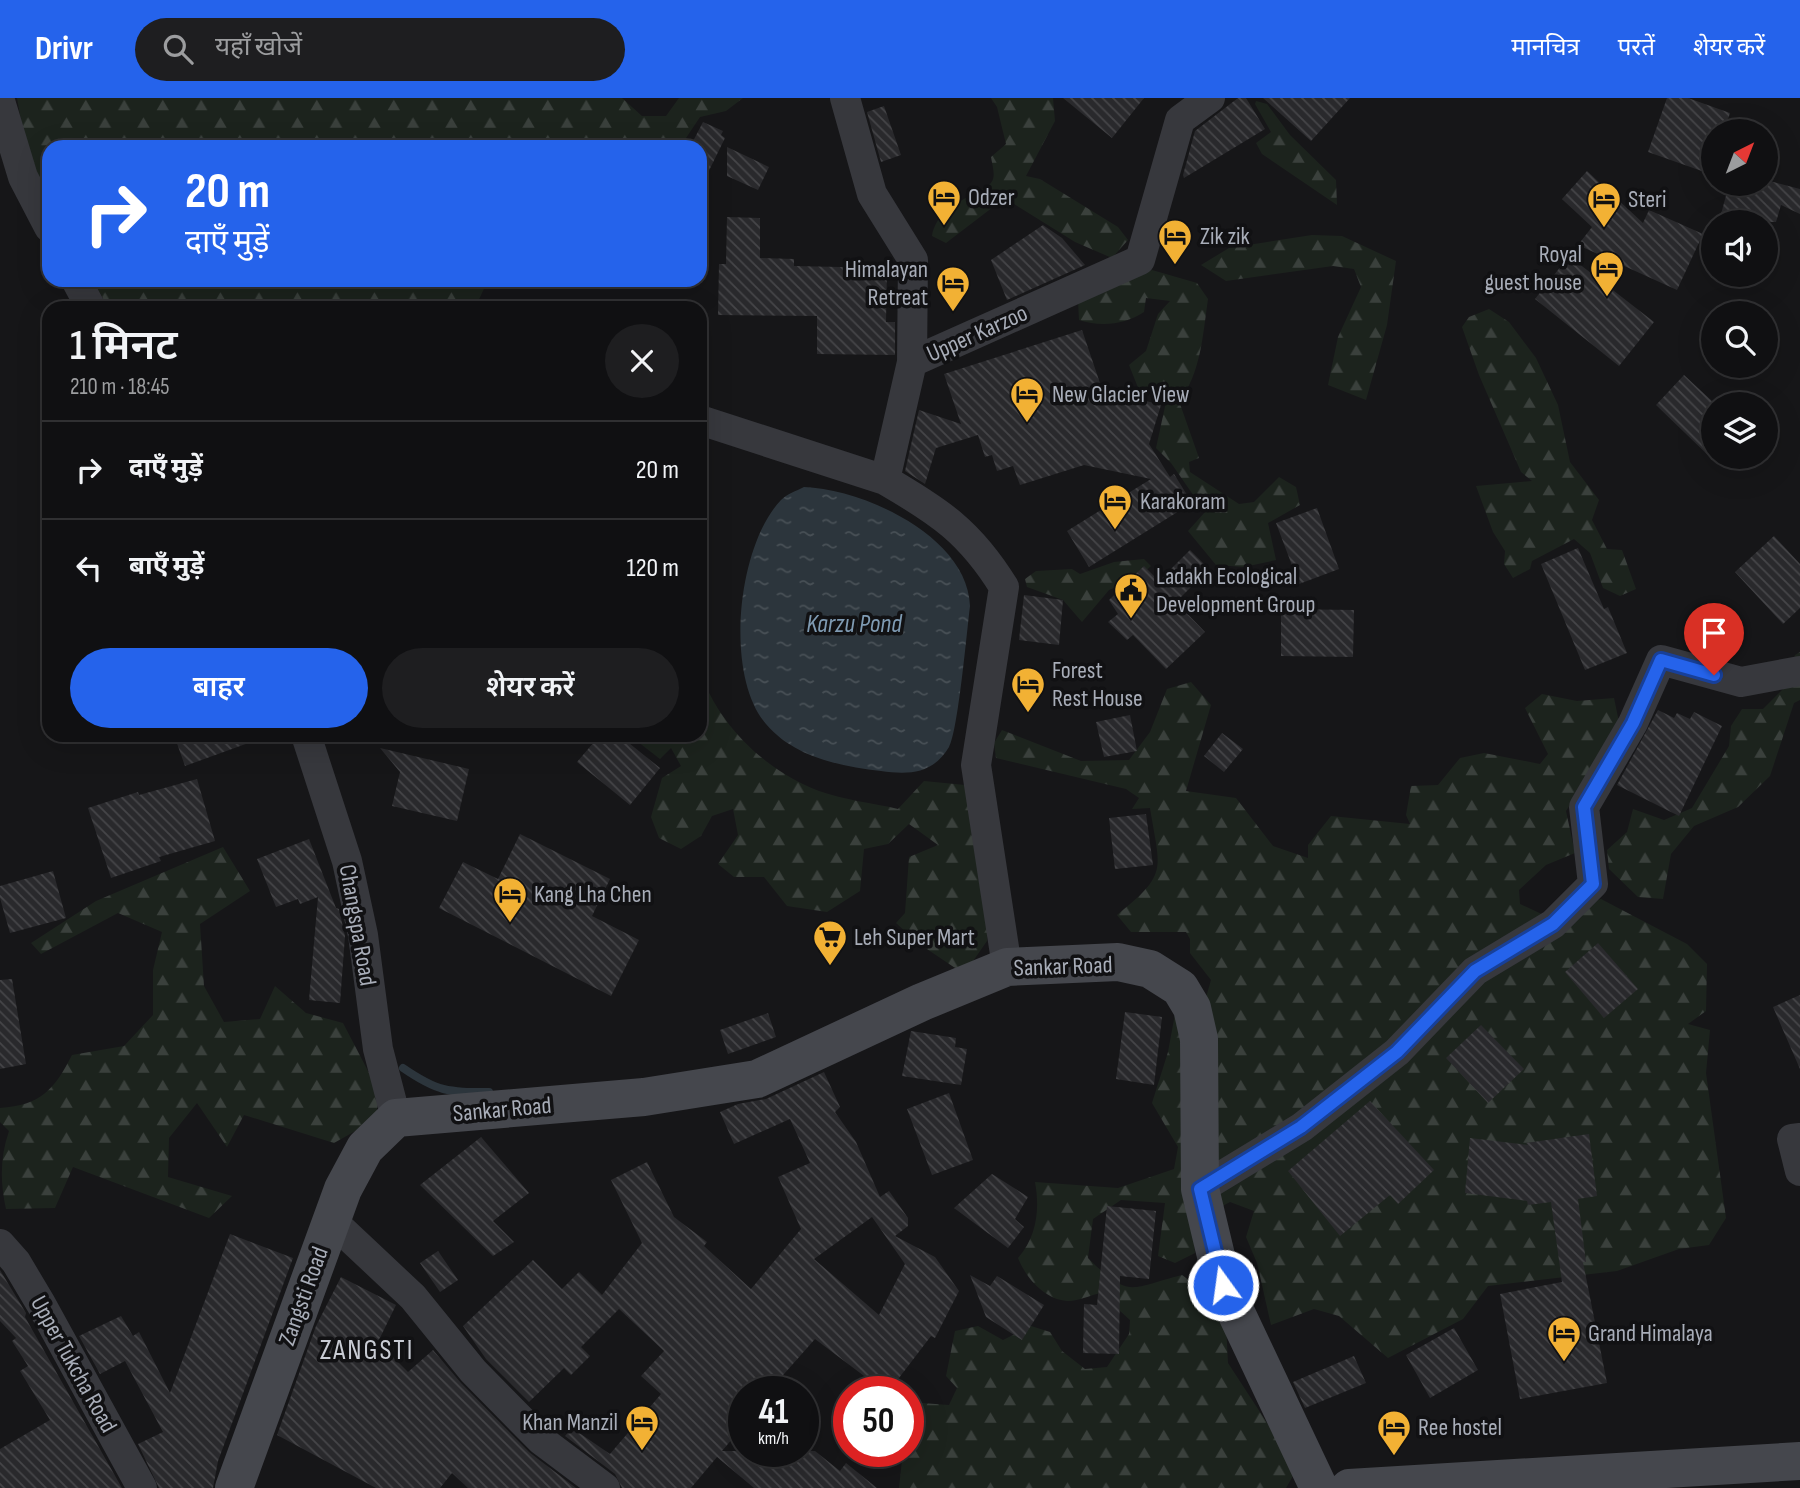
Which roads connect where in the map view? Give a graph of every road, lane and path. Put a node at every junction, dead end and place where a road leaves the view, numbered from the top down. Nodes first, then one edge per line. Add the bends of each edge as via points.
1 (845, 98) edge
2 (1210, 98) edge
3 (0, 101) edge
4 (42, 214) edge
5 (912, 362) junction
6 (707, 422) edge
7 (885, 480) junction
8 (1800, 671) edge
9 (308, 742) edge
10 (1007, 967) junction
11 (396, 1118) junction
12 (1800, 1138) edge
13 (1800, 1171) edge
14 (1200, 1189) junction
15 (330, 1219) junction
16 (0, 1244) edge
17 (1800, 1461) edge
18 (142, 1488) edge
19 (234, 1488) edge
20 (605, 1488) edge
21 (1319, 1488) edge
22 (1349, 1488) edge

1 - 5 street via 872,194 913,260
2 - 5 street, Upper Karzoo via 1180,120 1140,260
3 - 4 street via 23,177
5 - 7 street, Upper Karzoo
6 - 7 street
7 - 10 street via 939,511 983,552 1004,587 976,765
8 - 14 street via 1741,682 1661,660 1633,723 1584,807 1593,884 1553,924 1475,971 1397,1052 1301,1127
9 - 11 street, Changspa Road via 347,860 378,1049
10 - 11 main road, Sankar Road via 757,1079 644,1097
10 - 14 main road, Sankar Road via 1118,962 1150,969 1180,988 1192,1008 1199,1039
11 - 15 main road, Zangsti Road via 365,1148
12 - 13 street via 1792,1139
14 - 21 main road, Sankar Road via 1223,1285
15 - 19 main road, Zangsti Road
15 - 20 street via 413,1297 473,1371 541,1440
16 - 18 street, Upper Tukcha Road via 41,1304
17 - 22 main road

